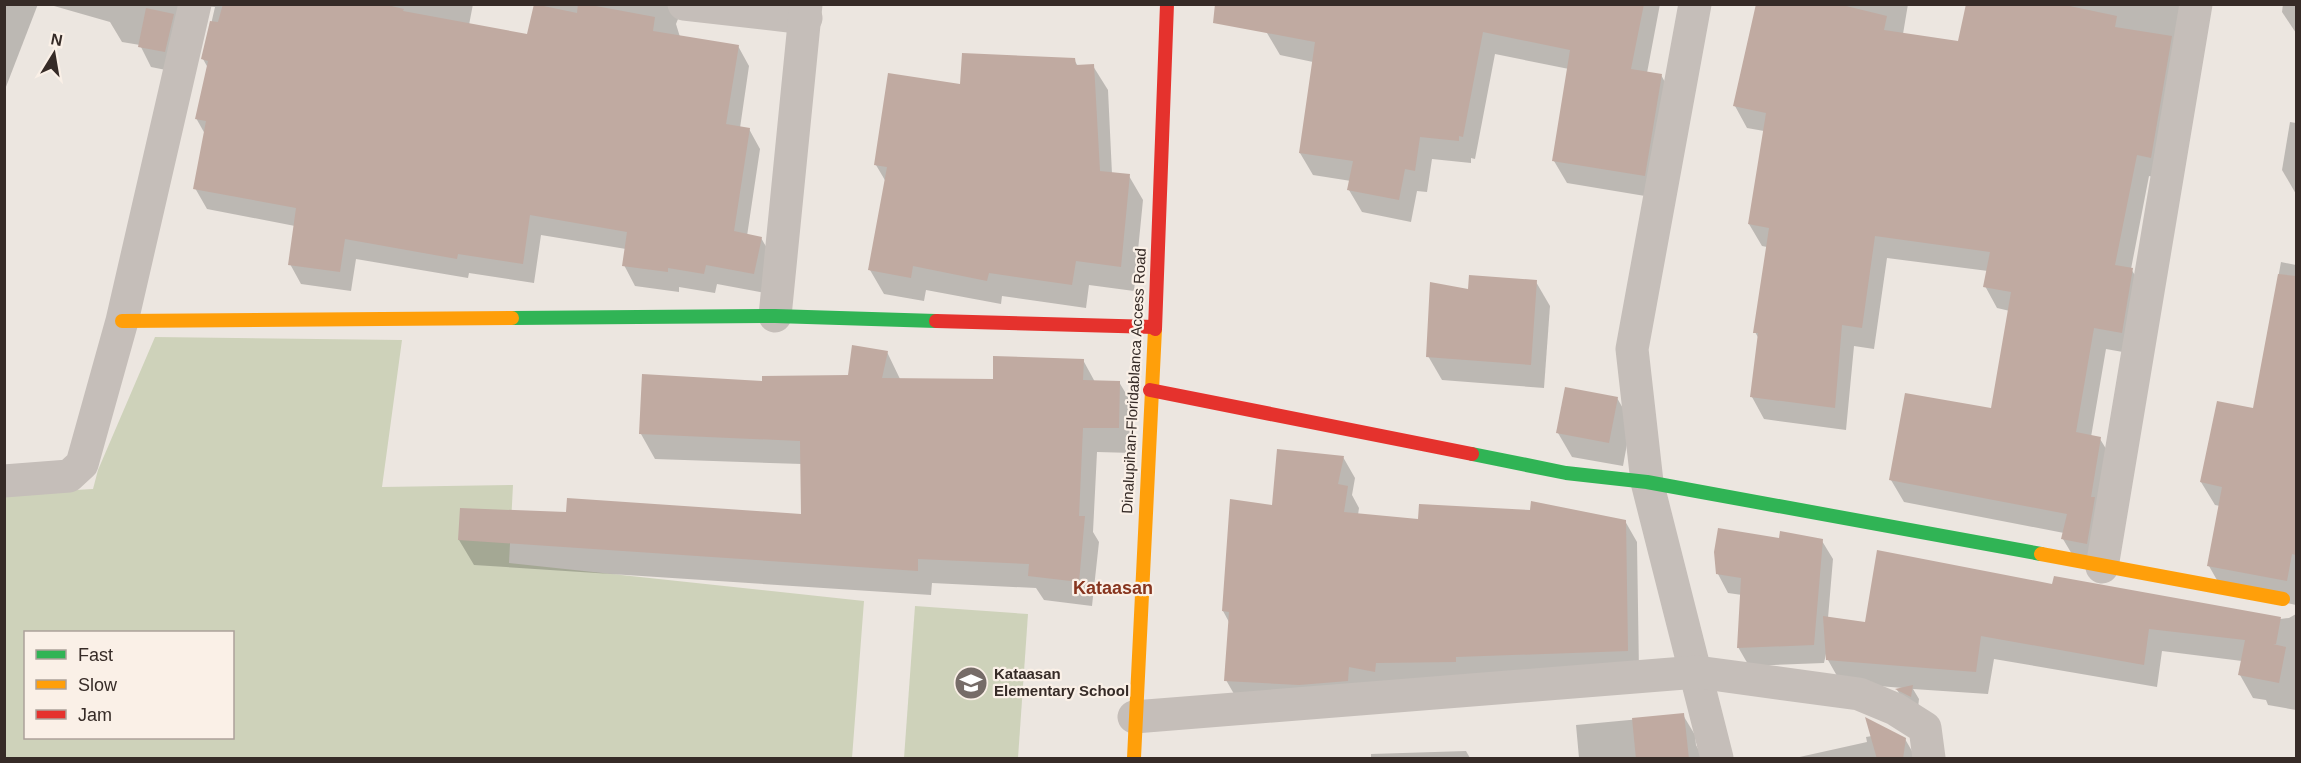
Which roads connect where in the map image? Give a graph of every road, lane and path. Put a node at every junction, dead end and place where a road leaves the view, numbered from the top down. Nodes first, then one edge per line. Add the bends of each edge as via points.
1 (195, 4) edge
2 (684, 4) edge
3 (1167, 4) edge
4 (1695, 4) edge
5 (2196, 4) edge
6 (806, 11) edge
7 (775, 316) junction
8 (122, 321) junction
9 (1155, 327) junction
10 (1150, 390) junction
11 (4, 481) edge
12 (1647, 482) junction
13 (2102, 567) junction
14 (2283, 599) dead end
15 (1697, 672) junction
16 (1134, 717) junction
17 (1134, 759) edge
18 (1717, 759) edge
19 (1929, 759) edge

1 - 8 street
2 - 6 street
3 - 9 street, Dinalupihan-Floridablanca Access Road
4 - 12 street via 1632,349
5 - 13 street
6 - 7 street
7 - 8 street
7 - 9 street
8 - 11 street via 82,464 69,477
9 - 10 street, Dinalupihan-Floridablanca Access Road
10 - 12 street via 1566,473
10 - 16 street, Dinalupihan-Floridablanca Access Road
12 - 13 street
12 - 15 street
13 - 14 street
15 - 16 street
15 - 18 street
15 - 19 street via 1859,694 1895,709 1925,728
16 - 17 street, Dinalupihan-Floridablanca Access Road

